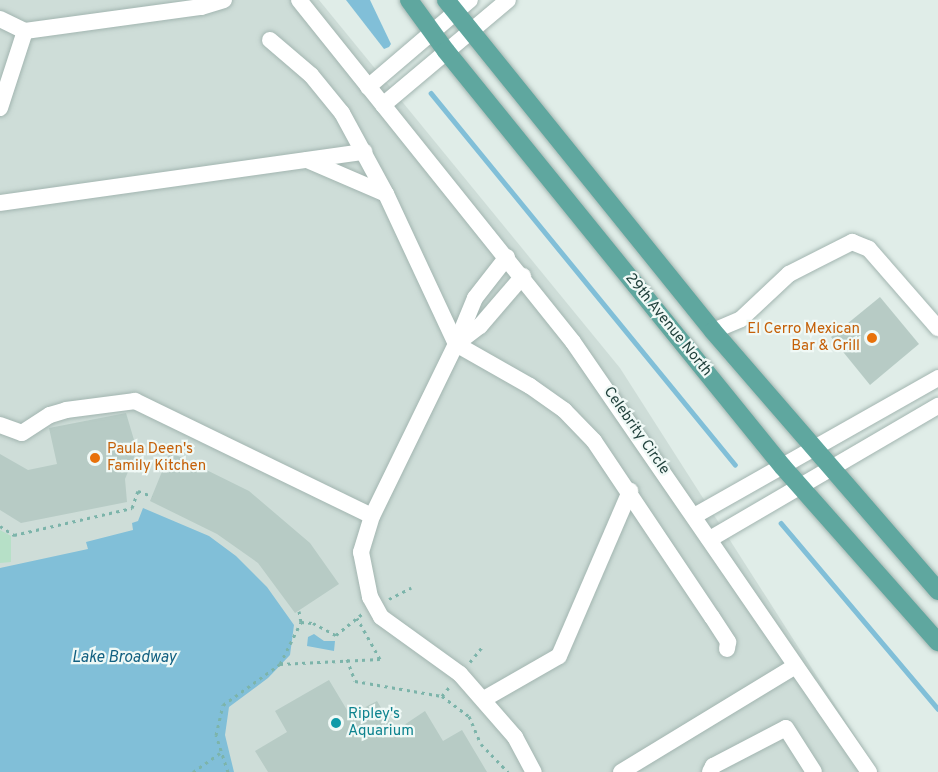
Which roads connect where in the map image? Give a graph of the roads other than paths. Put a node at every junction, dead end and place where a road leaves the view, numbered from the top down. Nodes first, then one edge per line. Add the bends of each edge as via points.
1 (176, 0) edge
2 (224, 0) edge
3 (299, 0) edge
4 (409, 0) edge
5 (508, 0) edge
6 (457, 4) edge
7 (154, 13) junction
8 (0, 19) edge
9 (434, 30) junction
10 (471, 30) junction
11 (25, 31) junction
12 (270, 40) dead end
13 (446, 51) junction
14 (368, 87) junction
15 (383, 105) junction
16 (0, 108) edge
17 (364, 152) junction
18 (304, 159) junction
19 (386, 194) junction
20 (0, 203) edge
21 (507, 257) junction
22 (523, 276) junction
23 (938, 328) edge
24 (713, 331) junction
25 (456, 344) junction
26 (938, 378) edge
27 (938, 406) edge
28 (873, 414) junction
29 (0, 425) edge
30 (888, 432) junction
31 (815, 450) junction
32 (783, 467) junction
33 (832, 468) junction
34 (800, 486) junction
35 (630, 491) junction
36 (696, 515) junction
37 (372, 516) junction
38 (710, 539) junction
39 (938, 591) edge
40 (938, 642) edge
41 (727, 649) dead end
42 (794, 667) junction
43 (484, 699) junction
44 (625, 771) edge
45 (534, 772) edge
46 (710, 772) edge
47 (814, 772) edge
48 (869, 772) edge

1 - 7 street
2 - 7 street
3 - 14 street, Celebrity Circle
4 - 9 main road, 29th Avenue North
5 - 10 street
6 - 9 street
6 - 10 main road, 29th Avenue North
7 - 11 street
8 - 11 street
9 - 13 main road, 29th Avenue North
9 - 14 street
10 - 13 street
10 - 24 main road, 29th Avenue North
11 - 16 street
12 - 17 street via 311,75 342,113
13 - 15 street
13 - 32 main road, 29th Avenue North
14 - 15 street, Celebrity Circle
15 - 21 street, Celebrity Circle
17 - 18 street
17 - 19 street
18 - 19 street
18 - 20 street
19 - 25 street
21 - 22 street, Celebrity Circle
21 - 25 street via 475,298
22 - 25 street via 480,326
22 - 36 street, Celebrity Circle
23 - 24 street via 869,249 852,242 789,274 741,320
24 - 31 main road, 29th Avenue North
25 - 35 street via 564,410 594,441
25 - 37 street
26 - 28 street
27 - 30 street
28 - 30 street
28 - 31 street
29 - 37 street via 22,433 66,410 135,401
30 - 33 street
31 - 32 street
31 - 33 main road, 29th Avenue North
32 - 34 main road, 29th Avenue North
32 - 36 street
33 - 34 street
33 - 39 main road, 29th Avenue North
34 - 38 street
34 - 40 main road, 29th Avenue North
35 - 41 street via 728,642
35 - 43 street via 559,656
36 - 38 street, Celebrity Circle
37 - 43 street via 361,552 375,607 392,628 442,658
38 - 42 street, Celebrity Circle
42 - 44 street
42 - 48 street, Celebrity Circle
43 - 45 street via 515,737
46 - 47 street via 713,766 786,728

